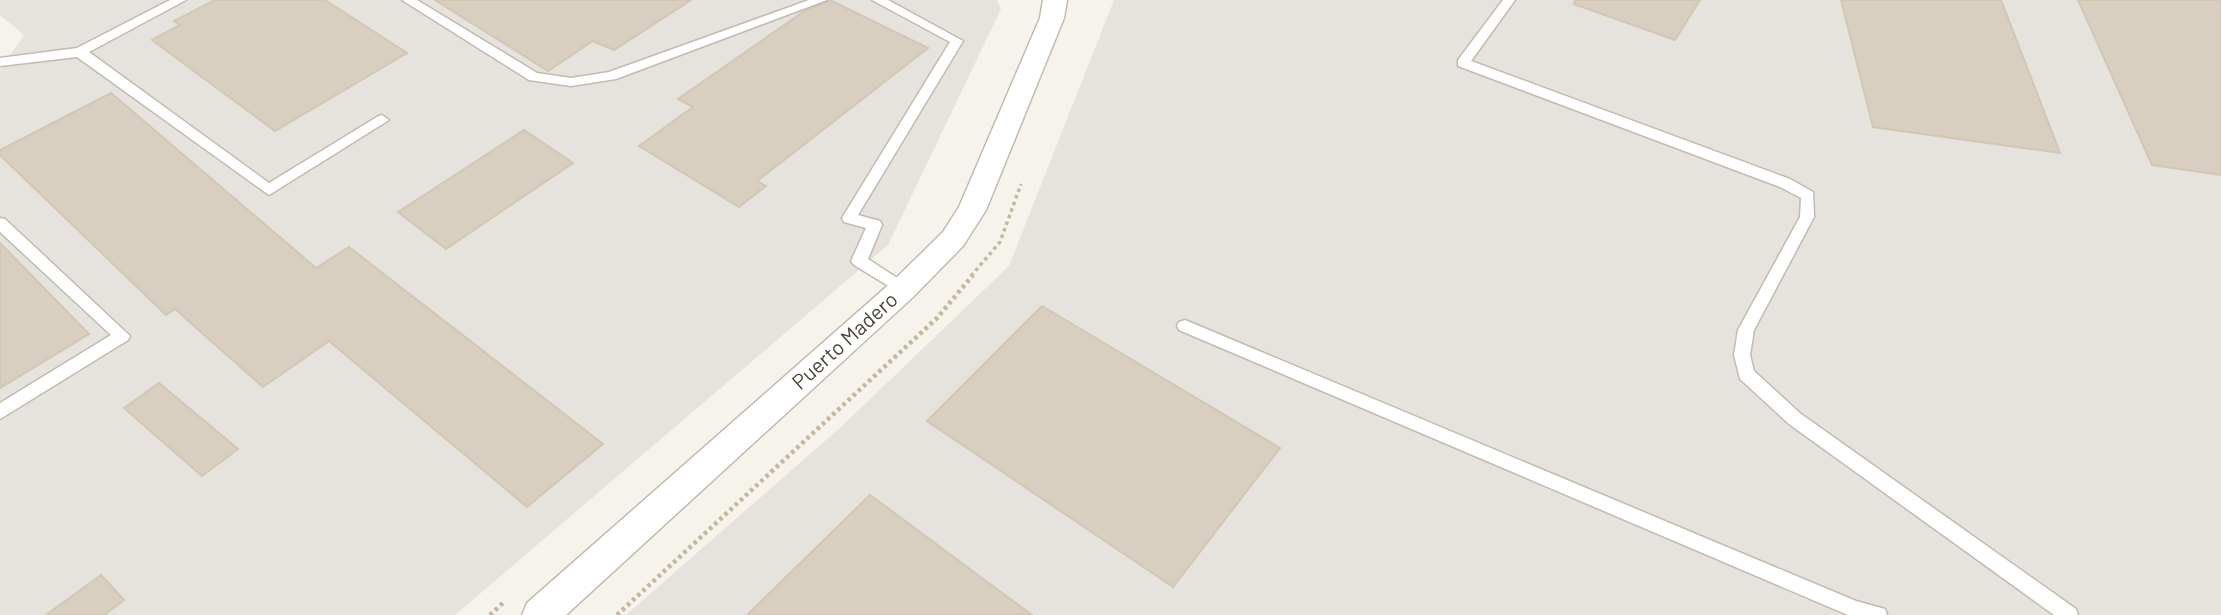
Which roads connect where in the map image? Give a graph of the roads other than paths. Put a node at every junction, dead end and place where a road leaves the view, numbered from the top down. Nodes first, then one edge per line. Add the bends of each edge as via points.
1 (180, 0) edge
2 (408, 0) edge
3 (821, 0) edge
4 (878, 0) edge
5 (1055, 0) edge
6 (1509, 0) edge
7 (80, 52) junction
8 (0, 62) edge
9 (382, 120) dead end
10 (0, 223) edge
11 (902, 289) junction
12 (1185, 326) dead end
13 (0, 412) edge
14 (540, 615) edge
15 (1878, 615) edge
16 (2069, 615) edge

1 - 7 lane
2 - 3 lane via 534,77 570,82 611,76
4 - 11 lane via 957,41 849,218 875,225 859,261
5 - 11 street, Puerto Madero via 1052,18 972,210 953,239
6 - 16 lane via 1463,63 1786,183 1808,196 1807,217 1746,330 1742,355 1746,374 1795,419
7 - 8 lane
7 - 9 lane via 269,190
10 - 13 lane via 122,336
11 - 14 street, Puerto Madero
12 - 15 lane

